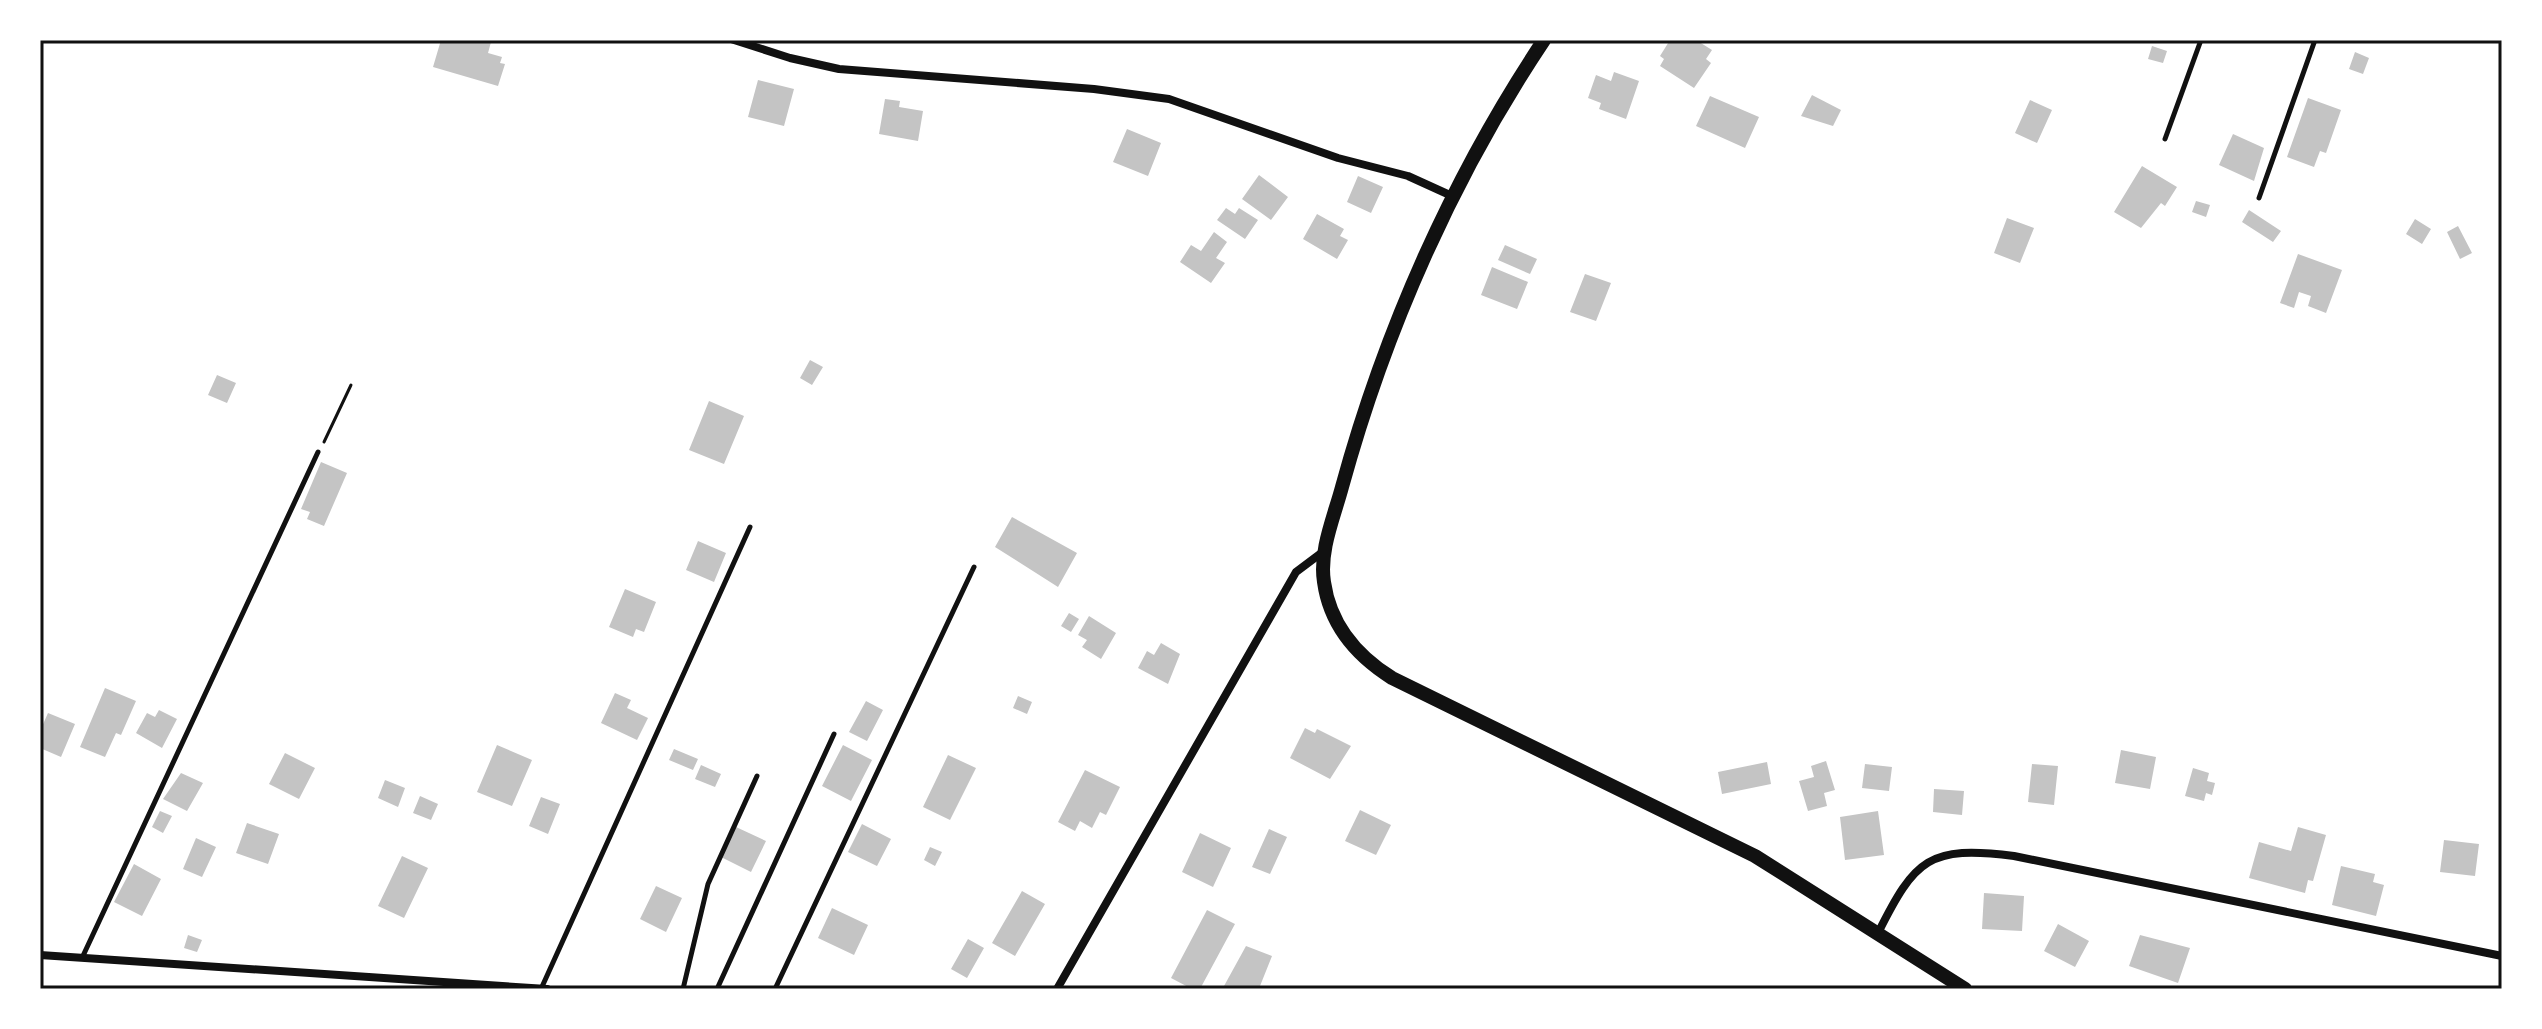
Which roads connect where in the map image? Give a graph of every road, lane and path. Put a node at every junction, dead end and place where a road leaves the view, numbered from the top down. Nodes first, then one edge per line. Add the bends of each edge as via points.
1 (734, 40) edge
2 (1544, 40) edge
3 (2201, 40) edge
4 (2315, 40) edge
5 (2165, 139) dead end
6 (1452, 196) junction
7 (2259, 198) dead end
8 (351, 385) dead end
9 (318, 452) joint
10 (750, 527) dead end
11 (1325, 551) junction
12 (974, 567) dead end
13 (834, 734) dead end
14 (757, 776) dead end
15 (1878, 933) junction
16 (40, 955) edge
17 (2502, 956) edge
18 (82, 958) junction
19 (477, 987) edge
20 (541, 989) edge
21 (547, 989) edge
22 (683, 989) edge
23 (717, 989) edge
24 (775, 989) edge
25 (1057, 989) edge
26 (1965, 989) edge

1 - 6 street via 839,69 1169,99 1317,151 1408,176
2 - 6 street
3 - 5 lane
4 - 7 lane
6 - 11 street via 1369,400
8 - 9 path
9 - 18 lane
10 - 20 lane
11 - 15 street via 1323,579 1331,606 1348,642 1374,666 1419,693 1741,848
11 - 25 street via 1296,572
12 - 24 lane
13 - 23 lane
14 - 22 lane via 708,884
15 - 17 street via 1913,872 1935,858 1970,852 2014,856
15 - 26 street
16 - 18 street
18 - 19 street
19 - 20 street
20 - 21 street

